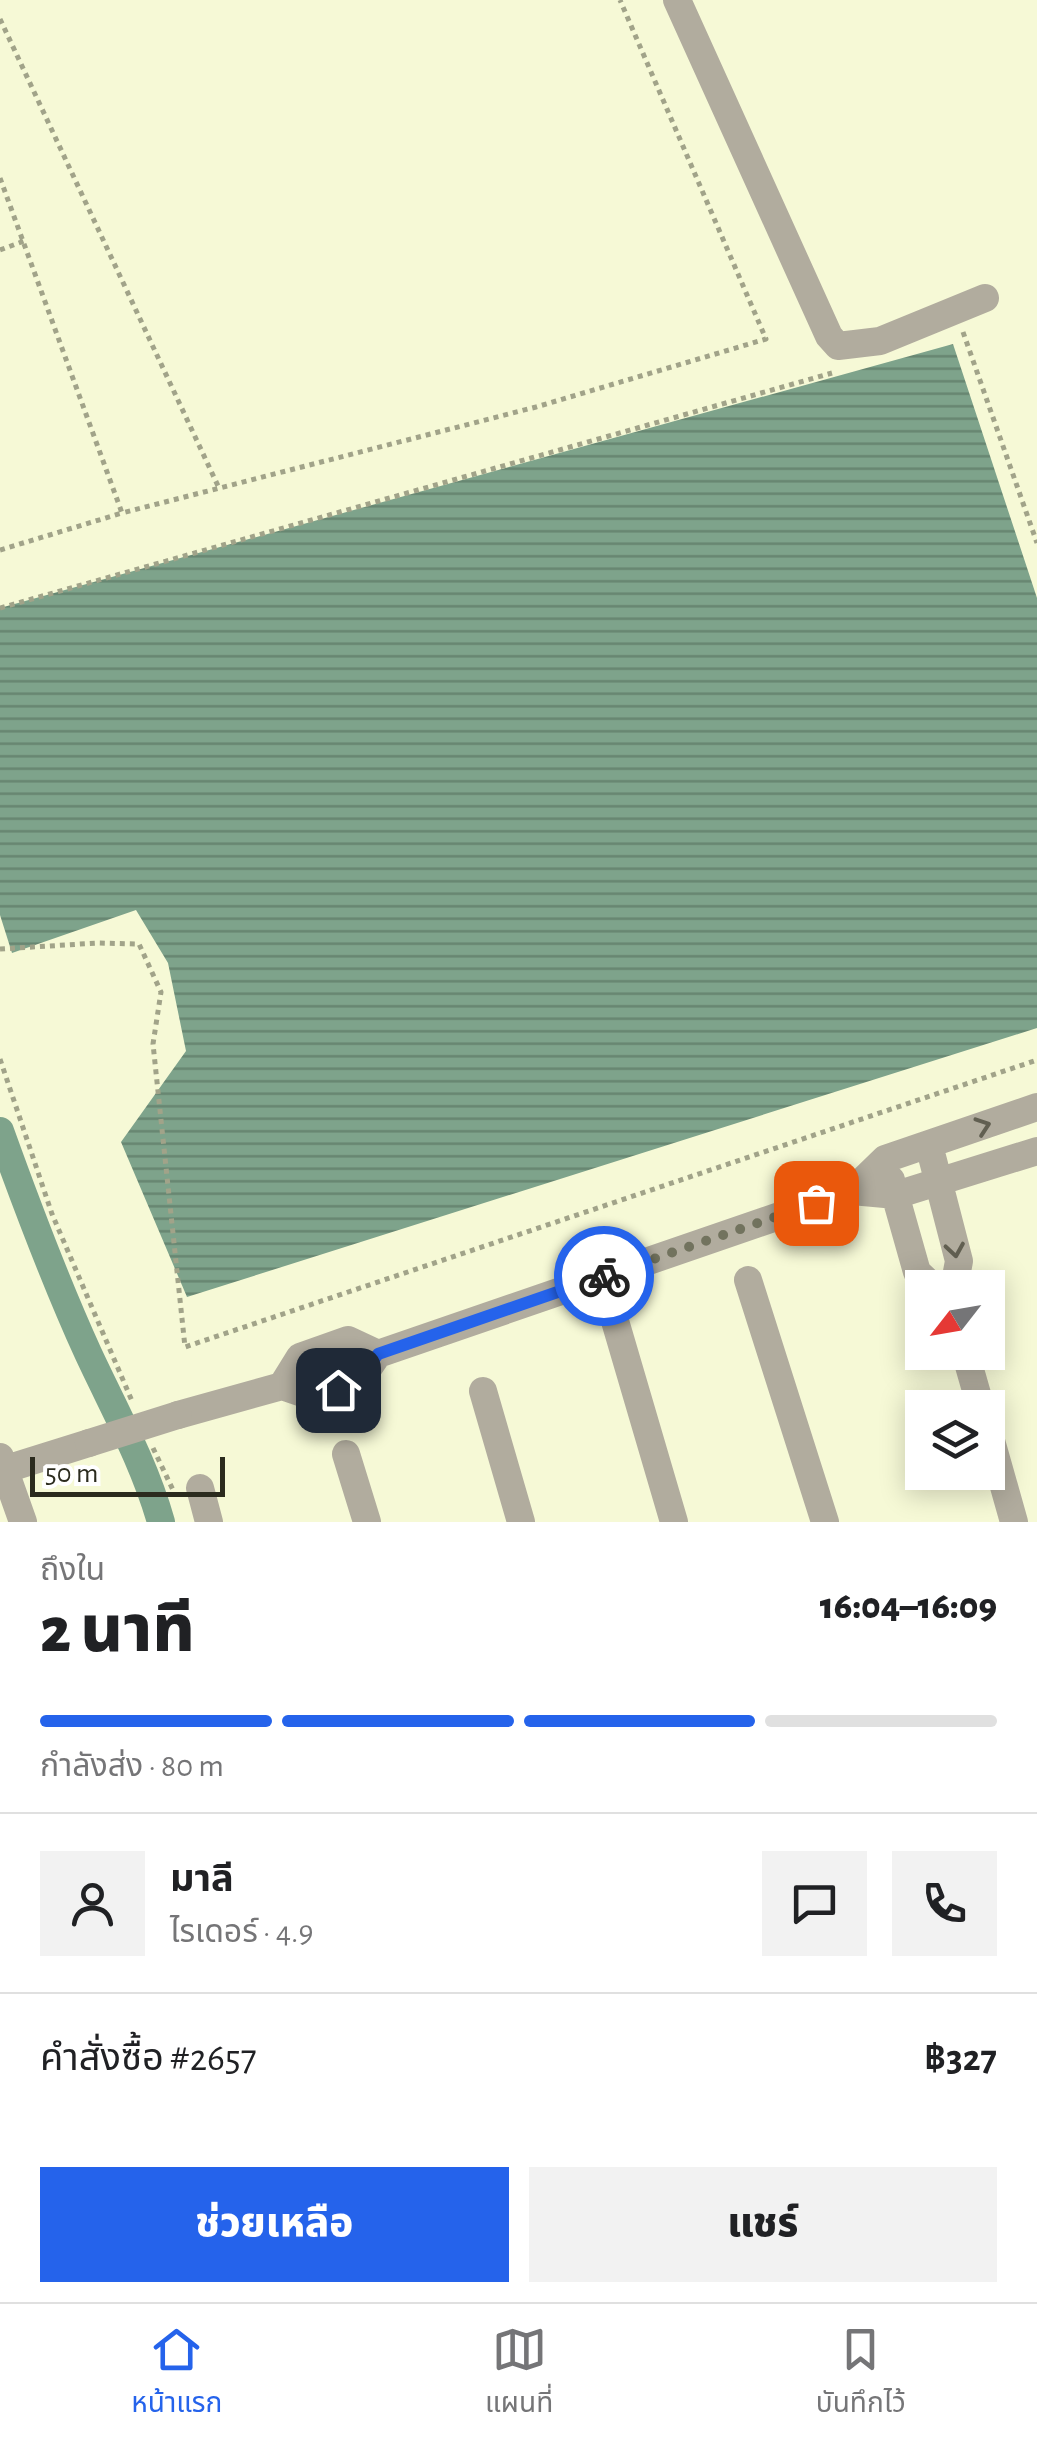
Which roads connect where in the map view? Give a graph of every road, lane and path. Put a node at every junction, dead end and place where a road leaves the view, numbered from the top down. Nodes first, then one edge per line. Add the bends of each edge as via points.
1 (620, 0) edge
2 (678, 0) edge
3 (0, 18) edge
4 (0, 178) edge
5 (24, 241) junction
6 (0, 250) edge
7 (985, 298) dead end
8 (964, 336) dead end
9 (832, 373) dead end
10 (219, 488) junction
11 (122, 514) junction
12 (1037, 543) edge
13 (0, 550) edge
14 (0, 608) edge
15 (0, 950) edge
16 (0, 1059) edge
17 (1037, 1060) edge
18 (1037, 1106) edge
19 (929, 1145) junction
20 (1037, 1152) edge
21 (885, 1159) junction
22 (940, 1184) junction
23 (852, 1190) junction
24 (896, 1195) junction
25 (916, 1270) edge
26 (957, 1270) edge
27 (748, 1280) dead end
28 (615, 1321) dead end
29 (378, 1354) junction
30 (282, 1386) junction
31 (483, 1391) dead end
32 (134, 1407) dead end
33 (150, 1442) dead end
34 (346, 1454) dead end
35 (2, 1466) edge
36 (1005, 1490) edge
37 (187, 1491) joint
38 (23, 1522) edge
39 (209, 1522) edge
40 (366, 1522) edge
41 (521, 1522) edge
42 (674, 1522) edge
43 (824, 1522) edge
44 (1014, 1522) edge

1 - 10 path via 766,339
2 - 7 street via 838,346 880,341
3 - 10 path
4 - 5 path
5 - 6 path
5 - 11 path
8 - 12 path
9 - 14 path
10 - 11 path
11 - 13 path
15 - 17 path via 138,944 154,976 161,992 153,1044 185,1348
16 - 32 path via 52,1214
19 -> 18 street
19 - 21 street
19 - 22 street
20 - 22 street
21 - 23 street
21 - 24 street
22 - 24 street
22 -> 26 street
23 - 24 street
23 - 29 street
24 - 25 street
27 - 43 street
28 - 42 street
29 - 30 street via 359,1382 317,1398
29 - 30 street via 348,1340 300,1357
30 - 35 street, bridge
31 - 41 street
33 - 37 path
34 - 40 street
35 - 38 street
36 - 44 street
37 - 39 street

